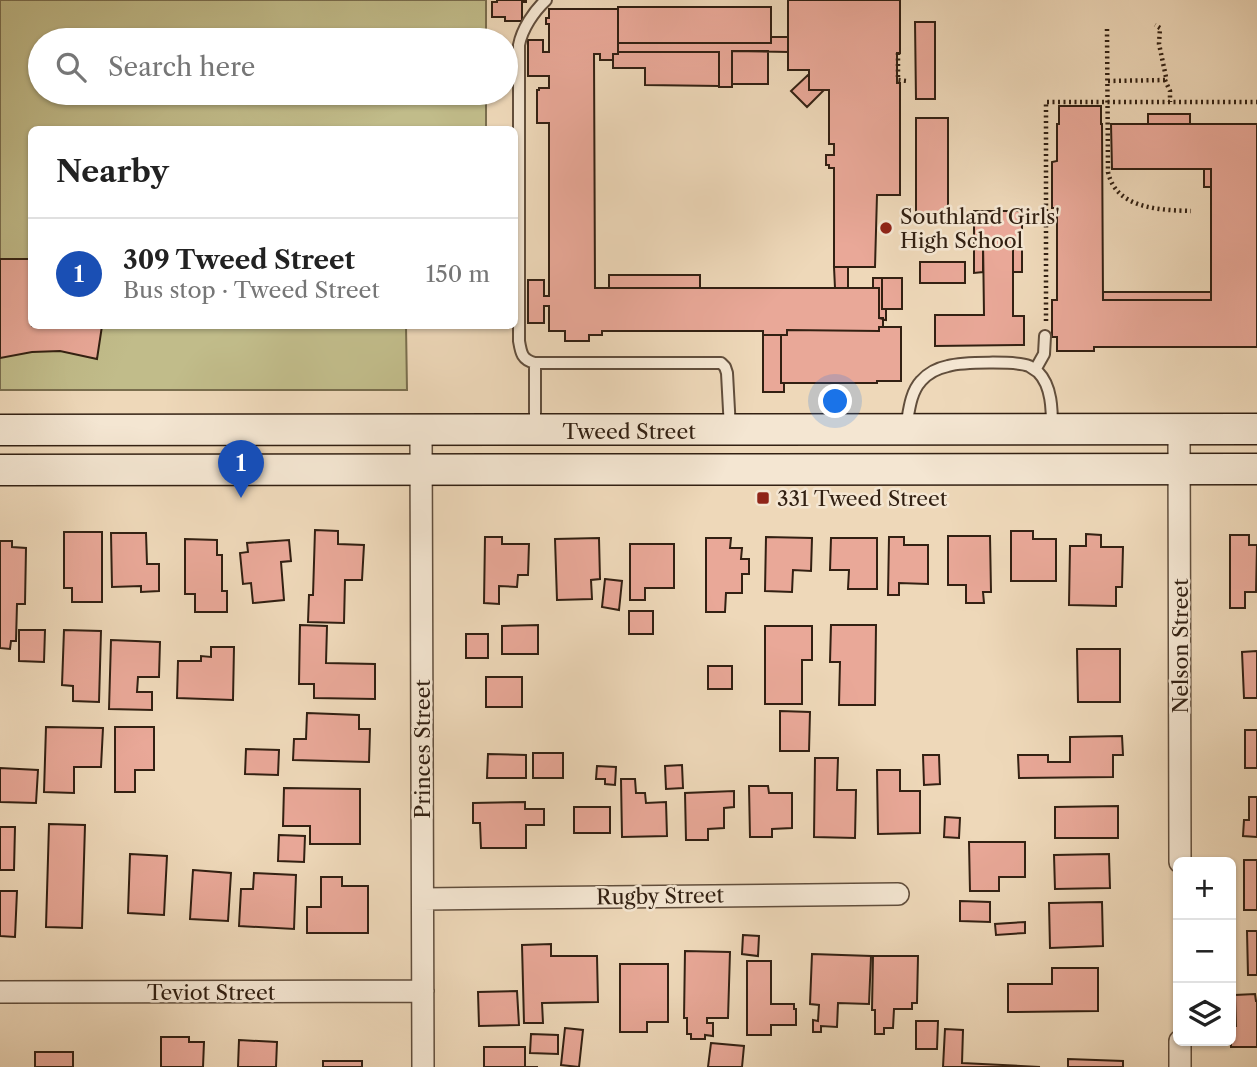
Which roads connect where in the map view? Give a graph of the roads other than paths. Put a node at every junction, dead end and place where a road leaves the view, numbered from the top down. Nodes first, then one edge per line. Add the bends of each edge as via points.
1 (547, 0) edge
2 (1045, 336) road end
3 (535, 362) junction
4 (1035, 370) junction
5 (1179, 429) junction
6 (1257, 429) edge
7 (0, 430) edge
8 (730, 430) junction
9 (906, 430) junction
10 (1052, 430) junction
11 (421, 431) junction
12 (535, 431) junction
13 (1179, 469) junction
14 (1257, 469) edge
15 (0, 470) edge
16 (422, 470) junction
17 (1180, 857) edge
18 (898, 894) dead end
19 (423, 899) junction
20 (423, 991) junction
21 (0, 992) edge
22 (1180, 1046) edge
23 (423, 1067) edge
24 (1180, 1067) edge

1 - 3 lane via 525,27 519,45 519,341 522,356
2 - 4 lane via 1044,354
3 - 8 lane via 721,363 727,373
3 - 12 lane
4 - 9 lane via 1013,363 950,365 935,370 918,384
4 - 10 lane via 1046,383
5 - 6 main road, Tweed Street
5 - 10 main road, Tweed Street
5 - 13 street, Nelson Street
7 - 11 main road, Tweed Street
8 - 9 main road, Tweed Street
8 - 12 main road, Tweed Street
9 - 10 main road, Tweed Street
11 - 12 main road, Tweed Street
11 - 16 street, Princes Street
13 - 14 main road, Tweed Street
13 - 16 main road, Tweed Street
13 - 17 street, Nelson Street
15 - 16 main road, Tweed Street
16 - 19 street, Princes Street
18 - 19 street, Rugby Street
19 - 20 street, Princes Street
20 - 21 street, Teviot Street
20 - 23 street, Princes Street
22 - 24 street

